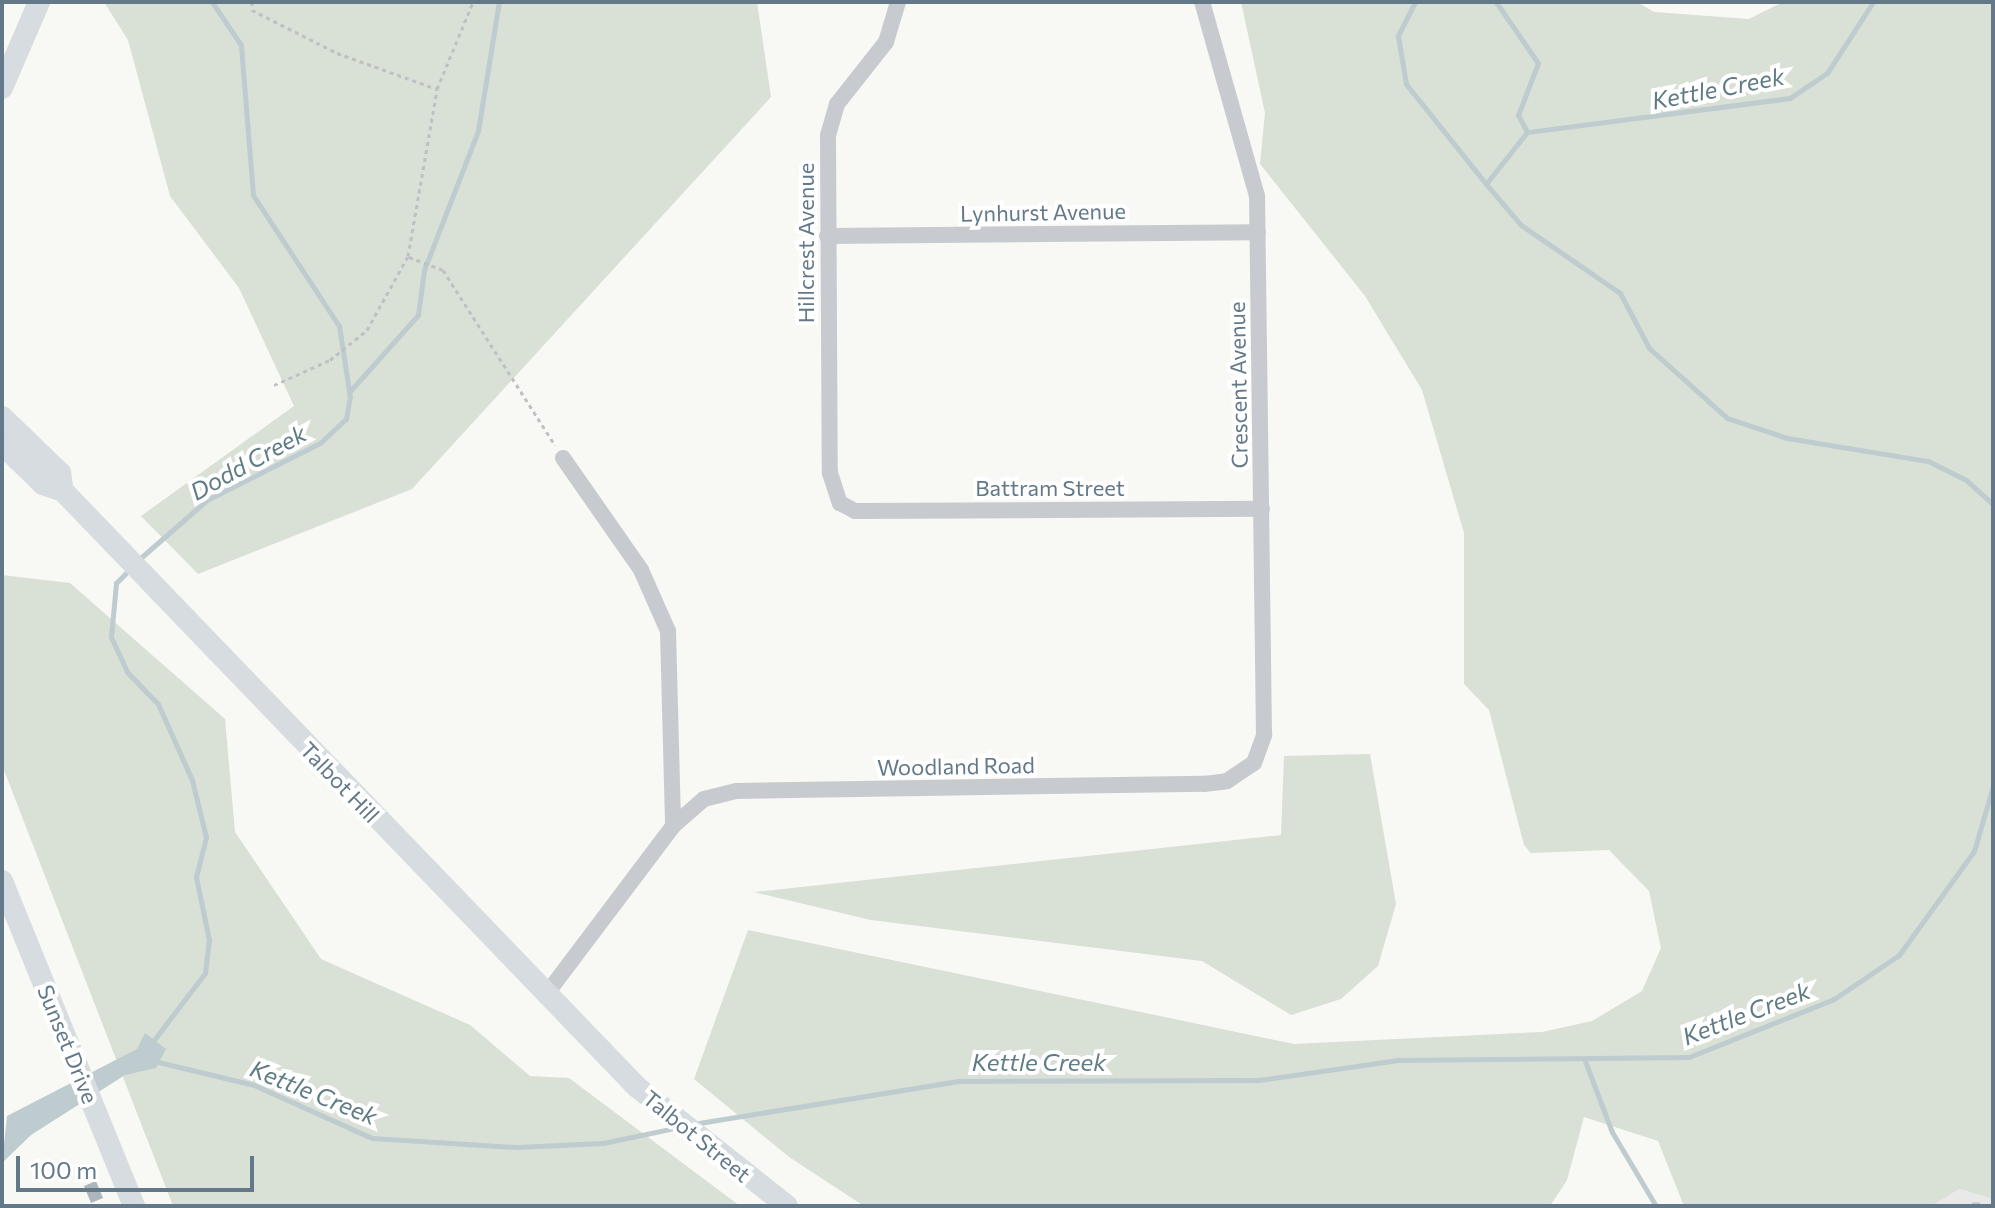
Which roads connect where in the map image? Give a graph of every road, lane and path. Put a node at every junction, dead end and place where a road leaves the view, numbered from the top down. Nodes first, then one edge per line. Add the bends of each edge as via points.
1 (39, 2) edge
2 (252, 2) edge
3 (473, 2) edge
4 (898, 2) edge
5 (1202, 2) edge
6 (2, 88) edge
7 (437, 89) junction
8 (1258, 232) junction
9 (827, 236) junction
10 (410, 257) junction
11 (274, 385) dead end
12 (2, 417) edge
13 (2, 444) edge
14 (563, 458) joint
15 (63, 491) junction
16 (840, 503) joint
17 (1262, 509) junction
18 (1247, 770) joint
19 (673, 826) junction
20 (2, 881) edge
21 (545, 996) junction
22 (619, 1069) joint
23 (782, 1202) edge
24 (134, 1206) edge

1 - 6 main road
2 - 7 path via 252,10 337,53
3 - 7 path
4 - 9 street, Hillcrest Avenue via 881,51 843,94 829,125
5 - 8 street, Crescent Avenue via 1255,184
7 - 10 path
8 - 9 street, Lynhurst Avenue
8 - 17 street, Crescent Avenue
9 - 16 street, Hillcrest Avenue via 830,473
10 - 11 path via 367,330 330,360
10 - 14 path via 443,270
12 - 15 main road, Talbot Hill via 60,473
13 - 15 main road, Talbot Hill via 43,484
14 - 19 street via 641,570 668,631
15 - 21 main road, Talbot Hill
16 - 17 street, Battram Street via 873,511
17 - 18 street, Crescent Avenue via 1264,735
18 - 19 street, Woodland Road via 1204,784 736,791 704,799
19 - 21 street, Woodland Road
20 - 24 main road, Sunset Drive
21 - 22 main road, Talbot Hill
22 - 23 main road, Talbot Street

